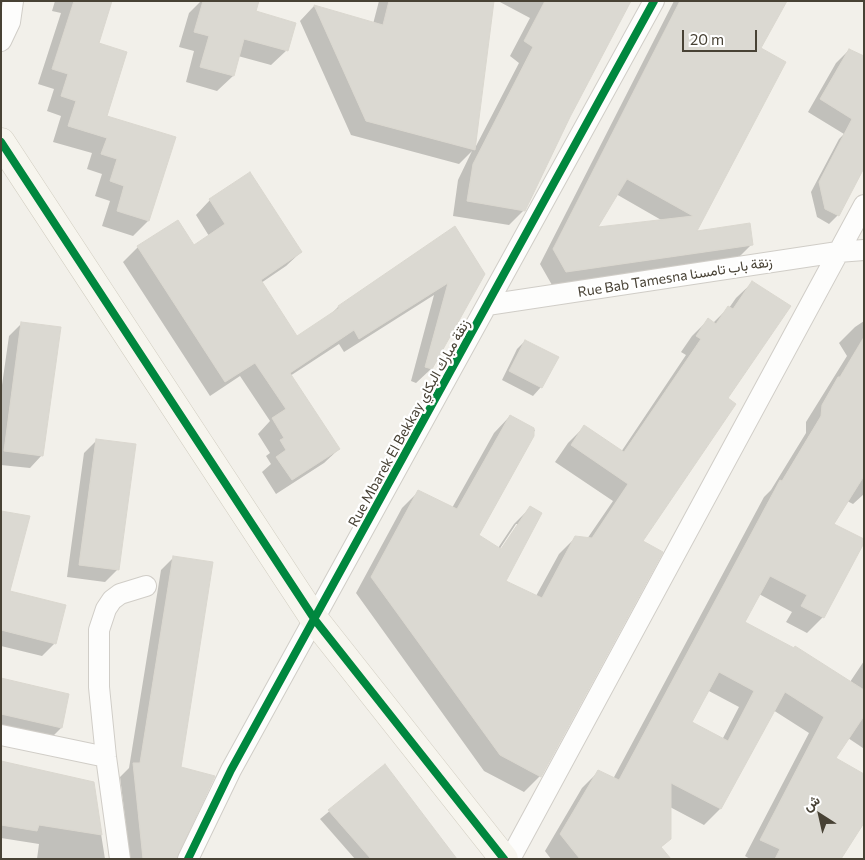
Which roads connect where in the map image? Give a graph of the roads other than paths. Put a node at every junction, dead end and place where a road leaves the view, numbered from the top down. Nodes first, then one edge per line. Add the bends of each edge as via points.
1 (13, 1) edge
2 (654, 1) edge
3 (1, 41) edge
4 (1, 142) edge
5 (864, 205) edge
6 (864, 250) edge
7 (838, 252) junction
8 (488, 305) junction
9 (146, 586) dead end
10 (315, 620) junction
11 (1, 735) edge
12 (106, 757) junction
13 (120, 859) edge
14 (188, 859) edge
15 (504, 859) edge
16 (510, 859) edge

1 - 3 street via 10,22
2 - 8 street, Rue Mbarek El Bekkay زنقة مبارك البكاي
4 - 10 street
5 - 7 street
6 - 7 street, Rue Bab Tamesna زنقة باب تامسنا
7 - 8 street, Rue Bab Tamesna زنقة باب تامسنا
7 - 16 street
8 - 10 street, Rue Mbarek El Bekkay زنقة مبارك البكاي
9 - 12 street via 120,594 112,600 99,630 99,687
10 - 14 street, Rue Mbarek El Bekkay زنقة مبارك البكاي via 231,770
10 - 15 street
11 - 12 street
12 - 13 street

